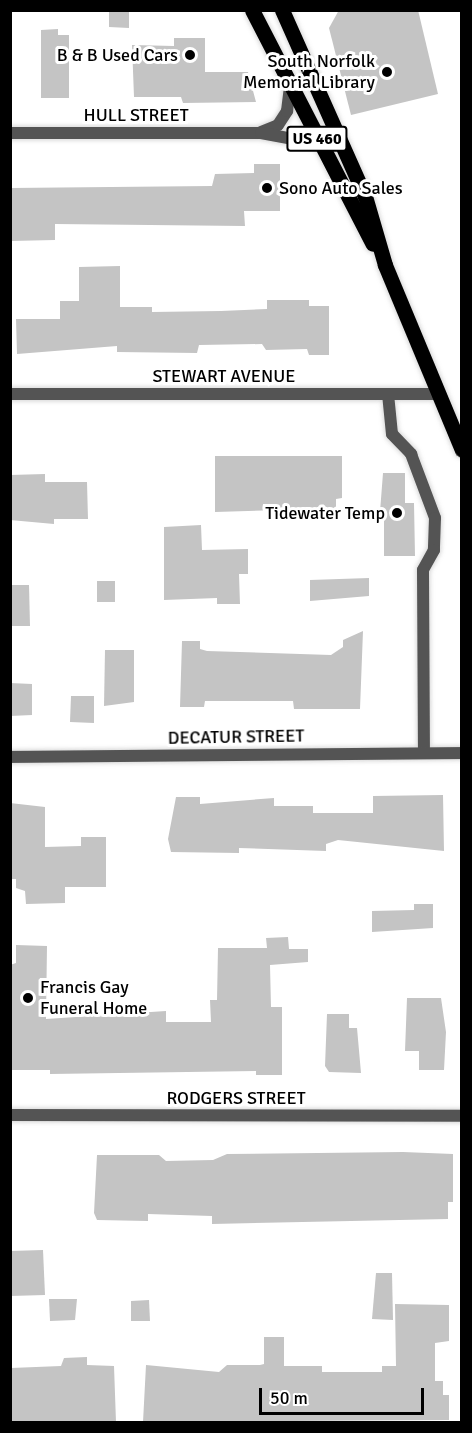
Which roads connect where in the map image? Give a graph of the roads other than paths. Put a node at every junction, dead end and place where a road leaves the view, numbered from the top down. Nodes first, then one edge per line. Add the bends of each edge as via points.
1 (252, 10) edge
2 (282, 10) edge
3 (290, 87) junction
4 (10, 133) edge
5 (261, 133) junction
6 (319, 144) junction
7 (385, 265) junction
8 (388, 393) junction
9 (437, 393) junction
10 (10, 394) edge
11 (462, 450) edge
12 (424, 753) junction
13 (462, 753) edge
14 (10, 757) edge
15 (10, 1115) edge
16 (462, 1116) edge

1 - 3 main road, US 460
2 - 7 main road, US 460 via 365,196
3 - 5 street via 287,111 278,125
3 - 6 main road, US 460
4 - 5 street, HULL STREET
5 - 6 street, HULL STREET
6 - 7 main road, US 460
7 - 9 main road, US 460
8 - 9 street, STEWART AVENUE
8 - 10 street, STEWART AVENUE
8 - 12 street via 392,434 411,454 435,518 434,550 423,570
9 - 11 main road, US 460
12 - 13 street, DECATUR STREET
12 - 14 street, DECATUR STREET
15 - 16 street, RODGERS STREET

